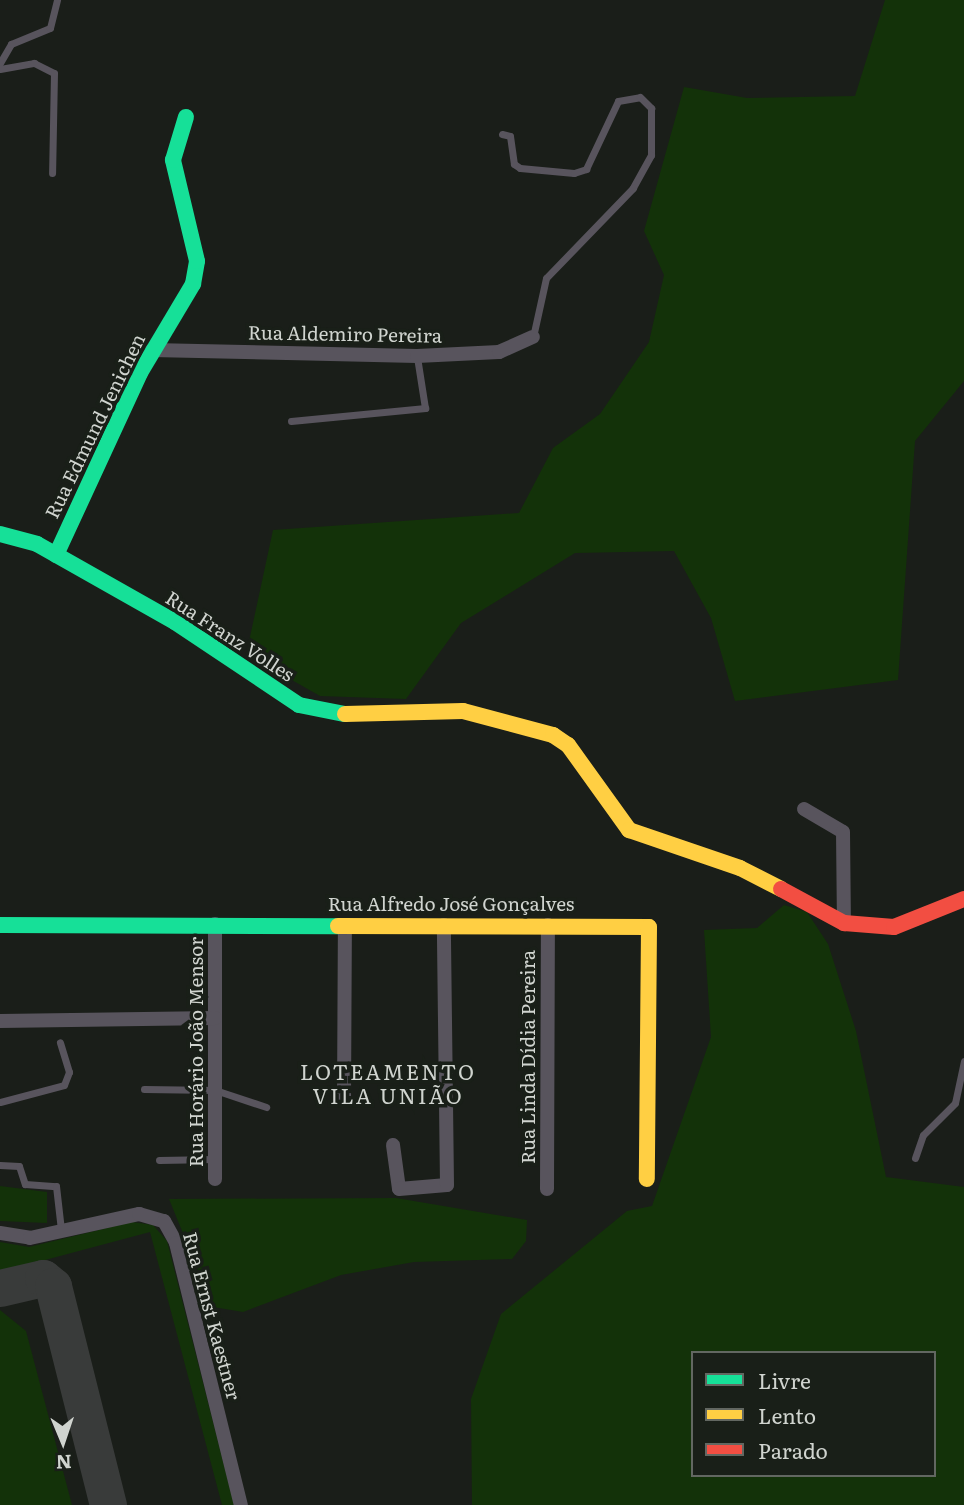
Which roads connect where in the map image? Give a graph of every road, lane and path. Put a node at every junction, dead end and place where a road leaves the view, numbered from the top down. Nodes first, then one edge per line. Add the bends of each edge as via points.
1 (57, 0) edge
2 (0, 63) edge
3 (0, 69) edge
4 (186, 117) dead end
5 (502, 134) dead end
6 (52, 173) dead end
7 (533, 337) joint
8 (152, 350) junction
9 (417, 356) junction
10 (291, 421) dead end
11 (0, 534) edge
12 (56, 555) junction
13 (804, 809) dead end
14 (964, 898) edge
15 (844, 923) junction
16 (215, 924) junction
17 (0, 925) edge
18 (345, 925) junction
19 (444, 925) junction
20 (548, 925) junction
21 (215, 1018) junction
22 (0, 1021) edge
23 (60, 1042) dead end
24 (964, 1061) edge
25 (144, 1089) dead end
26 (215, 1090) junction
27 (344, 1099) dead end
28 (0, 1102) edge
29 (266, 1107) dead end
30 (393, 1145) dead end
31 (915, 1158) dead end
32 (215, 1159) junction
33 (159, 1160) dead end
34 (0, 1165) edge
35 (647, 1179) dead end
36 (215, 1180) dead end
37 (547, 1189) dead end
38 (61, 1230) junction
39 (0, 1233) edge
40 (241, 1505) edge

1 - 2 lane via 53,24 11,44
3 - 6 lane via 34,63 54,74
4 - 8 street, Rua Edmund Jenichen via 173,159 197,261 193,284
5 - 7 lane via 510,136 514,164 520,168 573,173 586,169 618,101 640,97 651,108 651,155 633,188 546,278
7 - 9 street, Rua Aldemiro Pereira via 499,352
8 - 9 street, Rua Aldemiro Pereira
8 - 12 street, Rua Edmund Jenichen
9 - 10 lane via 425,408
11 - 12 street, Rua Franz Volles
12 - 15 street, Rua Franz Volles via 194,634 299,705 347,714 463,711 553,735 568,745 642,838 740,868
13 - 15 street via 843,832
14 - 15 street, Rua Franz Volles via 894,927
16 - 17 street, Rua Alfredo José Gonçalves
16 - 18 street, Rua Alfredo José Gonçalves
16 - 21 street, Rua Horário João Mensor
18 - 19 street, Rua Alfredo José Gonçalves
18 - 27 street
19 - 20 street, Rua Alfredo José Gonçalves
19 - 30 street via 447,1185 399,1189
20 - 35 street, Rua Alfredo José Gonçalves via 649,927
20 - 37 street, Rua Linda Dídia Pereira
21 - 22 street
21 - 26 street, Rua Horário João Mensor
23 - 28 lane via 68,1082
24 - 31 lane via 955,1103 923,1135
25 - 26 lane
26 - 29 lane
26 - 32 street, Rua Horário João Mensor
32 - 33 lane
32 - 36 street, Rua Horário João Mensor
34 - 38 lane via 17,1164 25,1184 56,1186
38 - 39 street, Rua Ernst Kaestner via 30,1238
38 - 40 street, Rua Ernst Kaestner via 139,1214 164,1221 176,1243

